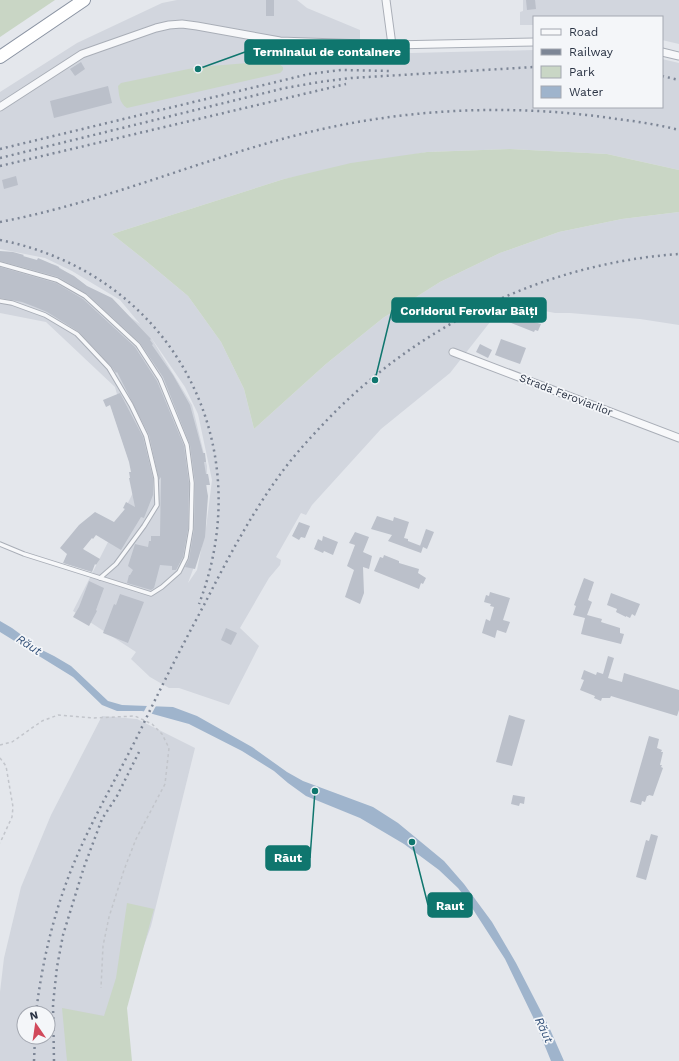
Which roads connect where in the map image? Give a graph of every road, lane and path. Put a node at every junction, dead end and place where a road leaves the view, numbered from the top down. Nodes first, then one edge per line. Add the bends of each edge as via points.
1 (84, 0) edge
2 (386, 0) edge
3 (533, 42) edge
4 (392, 45) junction
5 (663, 52) edge
6 (679, 56) edge
7 (0, 57) edge
8 (0, 107) edge
9 (0, 264) edge
10 (0, 301) edge
11 (453, 352) dead end
12 (679, 438) edge
13 (0, 544) edge
14 (100, 578) junction
15 (0, 745) edge
16 (0, 758) edge
17 (0, 843) edge
18 (101, 988) dead end

1 - 7 highway
2 - 4 street
3 - 4 street
4 - 8 street via 280,41 197,26 169,26 82,54
5 - 6 street
9 - 14 lane via 56,280 85,296 138,345 160,379 187,445 192,483 191,529 186,558 179,572 151,594
10 - 14 lane via 45,315 78,334 109,368 146,436 156,478 157,505 116,564
11 - 12 street, Strada Feroviarilor
13 - 14 lane
15 - 18 path via 12,742 42,721 58,715 94,718 135,716 152,724 162,734 169,748 165,784 136,839 109,917 103,946
16 - 17 path via 6,766 13,807 12,817

